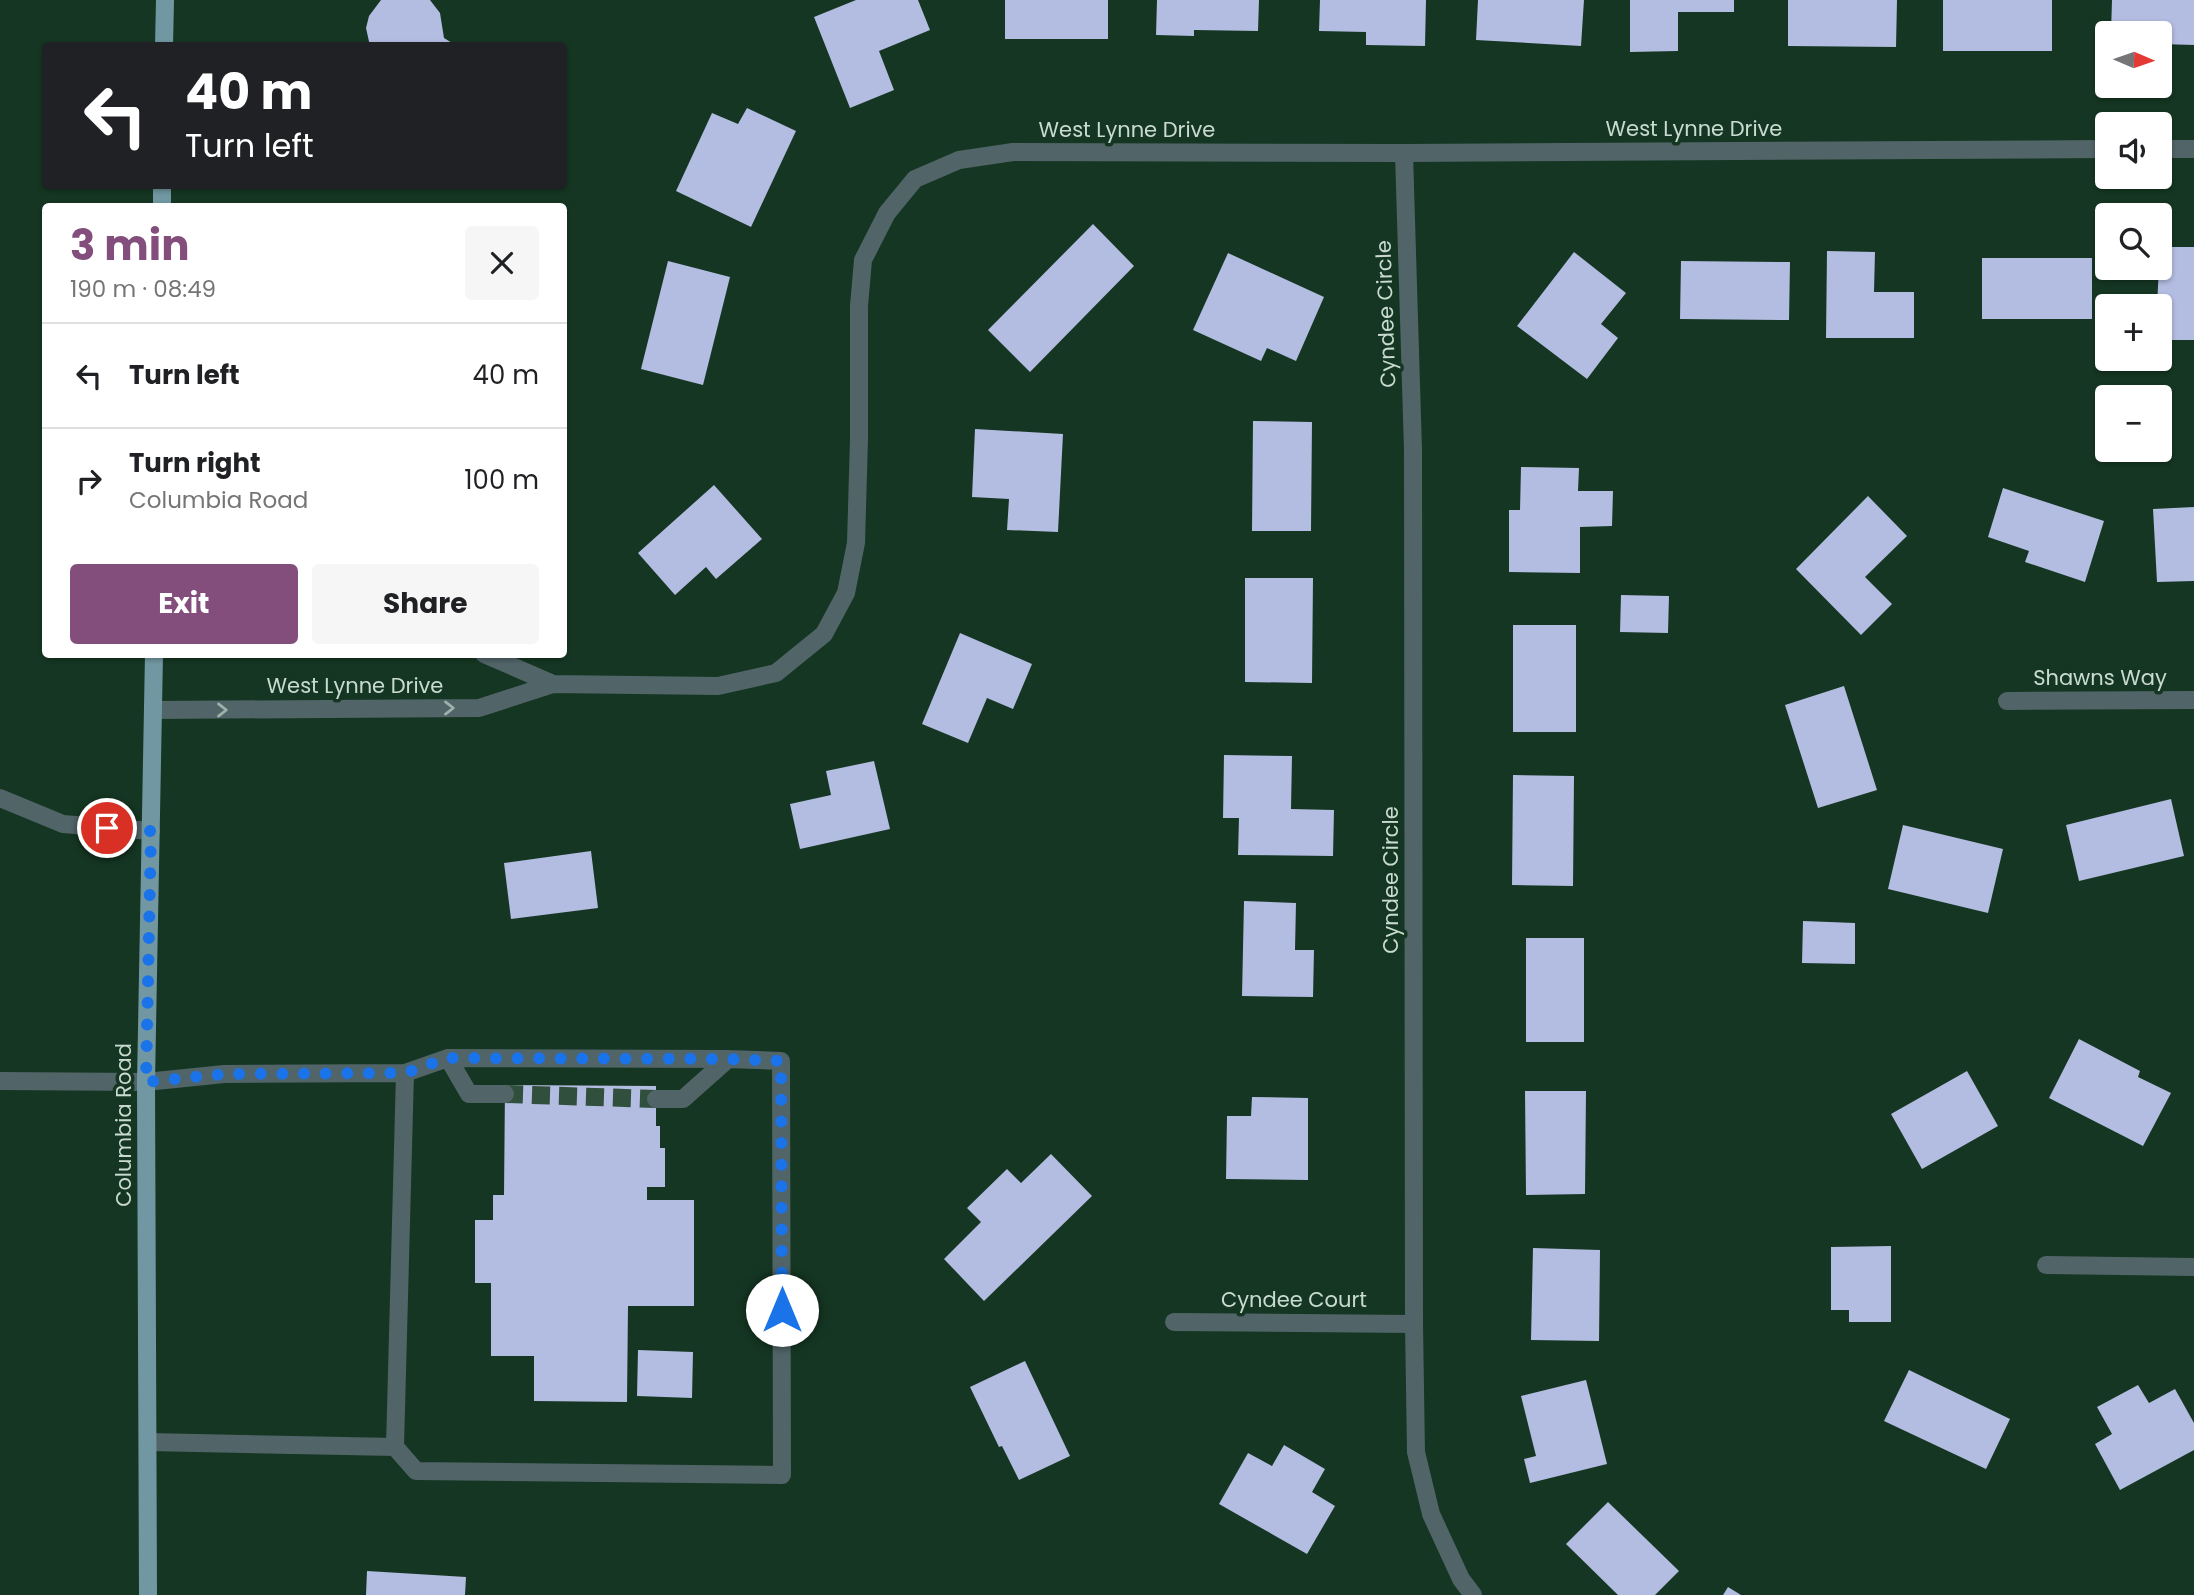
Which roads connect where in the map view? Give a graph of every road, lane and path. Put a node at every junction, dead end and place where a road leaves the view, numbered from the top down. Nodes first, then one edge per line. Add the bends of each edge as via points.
1 (165, 0) edge
2 (164, 42) edge
3 (2095, 149) edge
4 (2172, 149) edge
5 (2194, 149) edge
6 (1404, 153) junction
7 (154, 658) edge
8 (493, 658) edge
9 (553, 684) junction
10 (2194, 700) edge
11 (2007, 701) dead end
12 (153, 710) junction
13 (0, 798) edge
14 (151, 831) junction
15 (448, 1058) junction
16 (728, 1059) junction
17 (405, 1073) junction
18 (0, 1081) edge
19 (146, 1082) junction
20 (505, 1094) tunnel mouth
21 (656, 1098) tunnel mouth
22 (2046, 1265) dead end
23 (2194, 1266) edge
24 (1174, 1322) dead end
25 (1414, 1324) junction
26 (148, 1443) junction
27 (394, 1447) junction
28 (148, 1595) edge
29 (1473, 1595) edge

1 - 2 main road
3 - 6 street, West Lynne Drive
4 - 5 street
6 - 9 street, West Lynne Drive via 1013,152 959,160 915,179 887,213 863,260 856,543 846,593 824,634 776,673 718,686
6 - 25 street, Cyndee Circle via 1413,450
7 - 12 main road, Columbia Road
8 - 9 street, West Lynne Drive
12 -> 9 street, West Lynne Drive via 479,708
10 - 11 street, Shawns Way
12 - 14 main road, Columbia Road
13 - 14 street via 63,824
14 - 19 main road, Columbia Road
15 - 16 street
15 - 17 street
15 - 20 street via 469,1094
16 - 21 street via 683,1099
16 - 27 street via 781,1061 782,1475 416,1471
17 - 19 street via 224,1074
17 - 27 street
18 - 19 street
19 - 26 main road, Columbia Road
22 - 23 street
24 - 25 street, Cyndee Court
25 - 29 street, Cyndee Circle via 1416,1452 1431,1514
26 - 27 street
26 - 28 main road, Columbia Road

